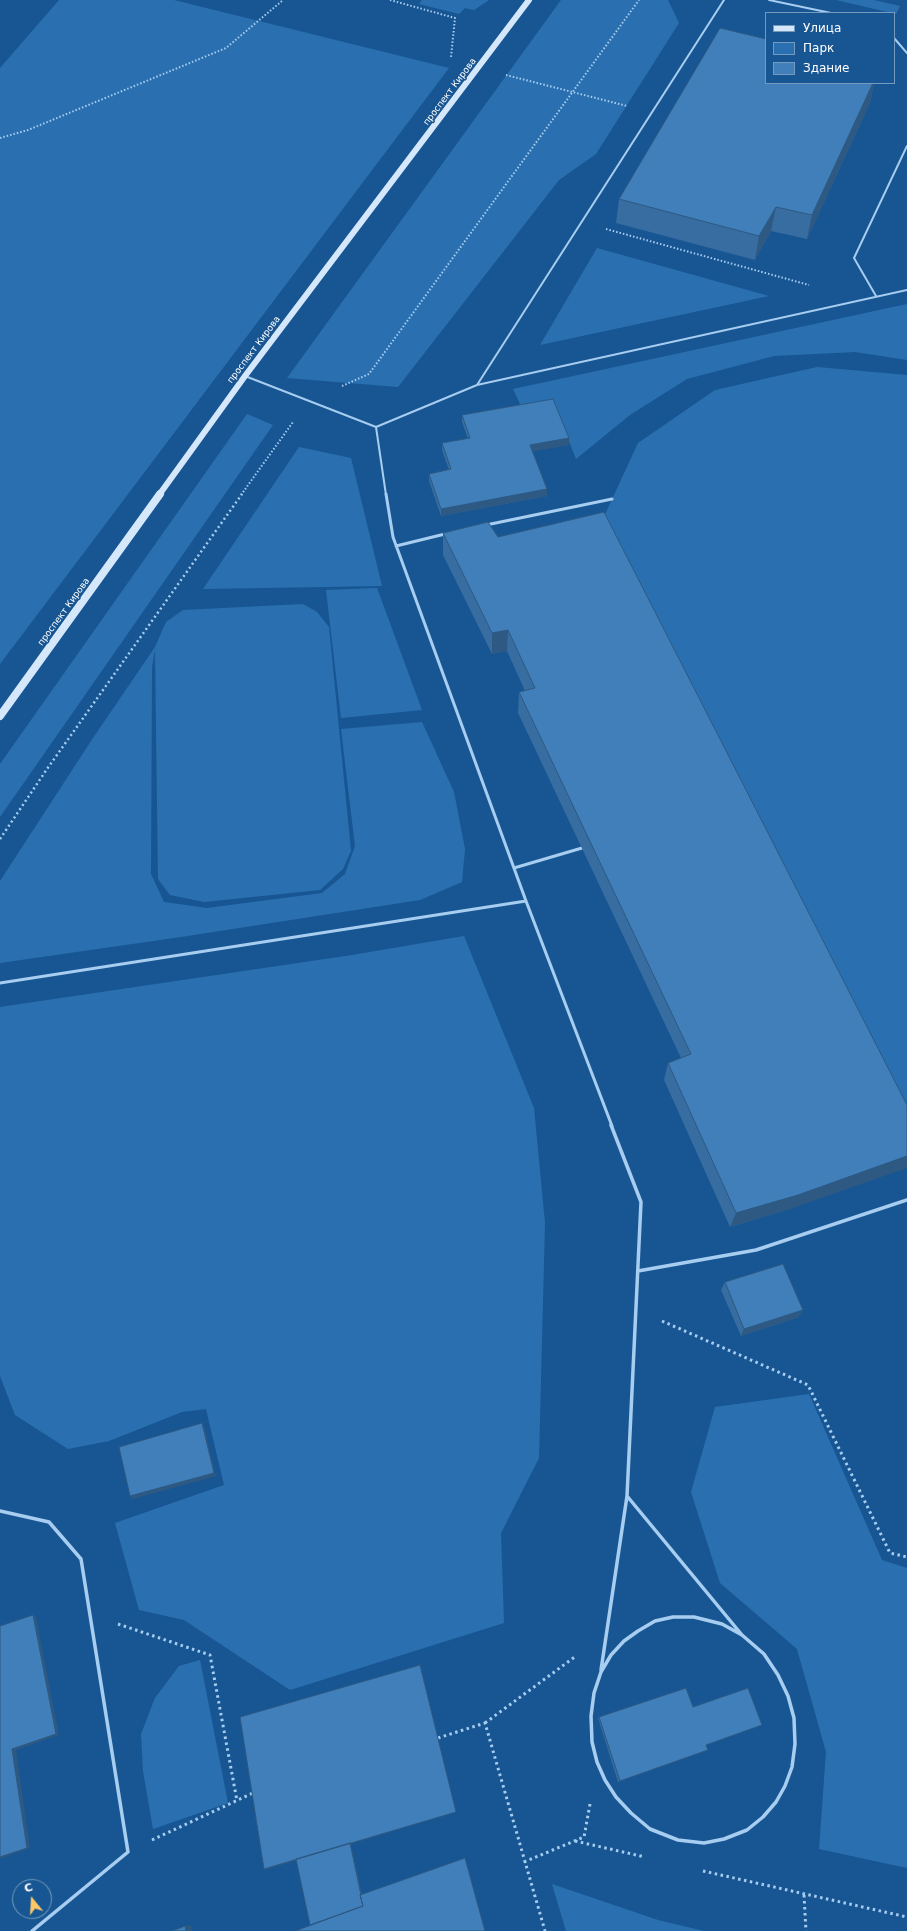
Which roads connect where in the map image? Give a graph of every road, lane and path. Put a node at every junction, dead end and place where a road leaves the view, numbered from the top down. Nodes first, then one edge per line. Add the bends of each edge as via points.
1 (283, 0) edge
2 (390, 0) edge
3 (530, 0) edge
4 (639, 0) edge
5 (724, 0) edge
6 (769, 0) edge
7 (826, 12) edge
8 (895, 39) edge
9 (907, 53) edge
10 (450, 61) dead end
11 (504, 75) dead end
12 (571, 93) junction
13 (653, 113) junction
14 (0, 138) edge
15 (907, 146) edge
16 (582, 223) junction
17 (816, 287) dead end
18 (907, 290) edge
19 (876, 296) junction
20 (245, 376) junction
21 (477, 385) junction
22 (309, 400) junction
23 (376, 427) junction
24 (612, 499) dead end
25 (480, 527) edge
26 (448, 533) edge
27 (396, 546) junction
28 (0, 716) edge
29 (0, 839) edge
30 (582, 848) edge
31 (514, 868) junction
32 (526, 901) junction
33 (0, 982) edge
34 (907, 1200) edge
35 (638, 1271) junction
36 (636, 1310) junction
37 (627, 1496) junction
38 (0, 1511) edge
39 (907, 1557) edge
40 (89, 1614) junction
41 (607, 1633) junction
42 (742, 1635) junction
43 (601, 1672) junction
44 (485, 1723) junction
45 (438, 1738) edge
46 (598, 1762) junction
47 (253, 1793) edge
48 (237, 1801) junction
49 (574, 1840) junction
50 (128, 1852) junction
51 (651, 1858) dead end
52 (524, 1862) junction
53 (697, 1869) dead end
54 (804, 1895) junction
55 (907, 1916) edge
56 (32, 1931) edge
57 (545, 1931) edge
58 (806, 1931) edge

1 - 14 path via 226,48 28,130
2 - 10 path via 455,18
3 - 20 main road, проспект Кирова
4 - 12 path
5 - 13 lane
6 - 7 lane
8 - 9 lane
11 - 12 path
12 - 13 path
12 - 22 path via 369,374
13 - 16 lane
15 - 19 lane via 854,258
16 - 17 path
16 - 21 lane
18 - 19 lane
19 - 21 lane
20 - 22 lane
20 - 28 main road, проспект Кирова
21 - 23 lane
22 - 23 lane
22 - 29 path
23 - 27 lane
24 - 25 lane
26 - 27 lane
27 - 31 lane
30 - 31 lane
31 - 32 lane
32 - 33 lane
32 - 35 lane via 641,1202
34 - 35 lane via 756,1250
35 - 36 lane
36 - 37 lane
36 - 39 path via 808,1385 890,1553
37 - 41 lane
37 - 42 lane
38 - 40 lane via 49,1522 81,1559
40 - 48 path via 210,1655
40 - 50 lane
41 - 43 lane
41 - 44 path
42 - 43 lane via 722,1624 694,1617 673,1617 656,1621 624,1641
42 - 46 lane via 764,1654 778,1675 788,1696 794,1718 795,1744 792,1767 776,1802 763,1817 747,1830 724,1839 704,1843 678,1840 650,1829 631,1814 605,1780
43 - 46 lane via 590,1716 592,1742
44 - 45 path
44 - 52 path
46 - 49 path via 584,1837
47 - 48 path
48 - 50 path
49 - 51 path
49 - 52 path
50 - 56 lane
52 - 57 path
53 - 54 path
54 - 55 path
54 - 58 path

